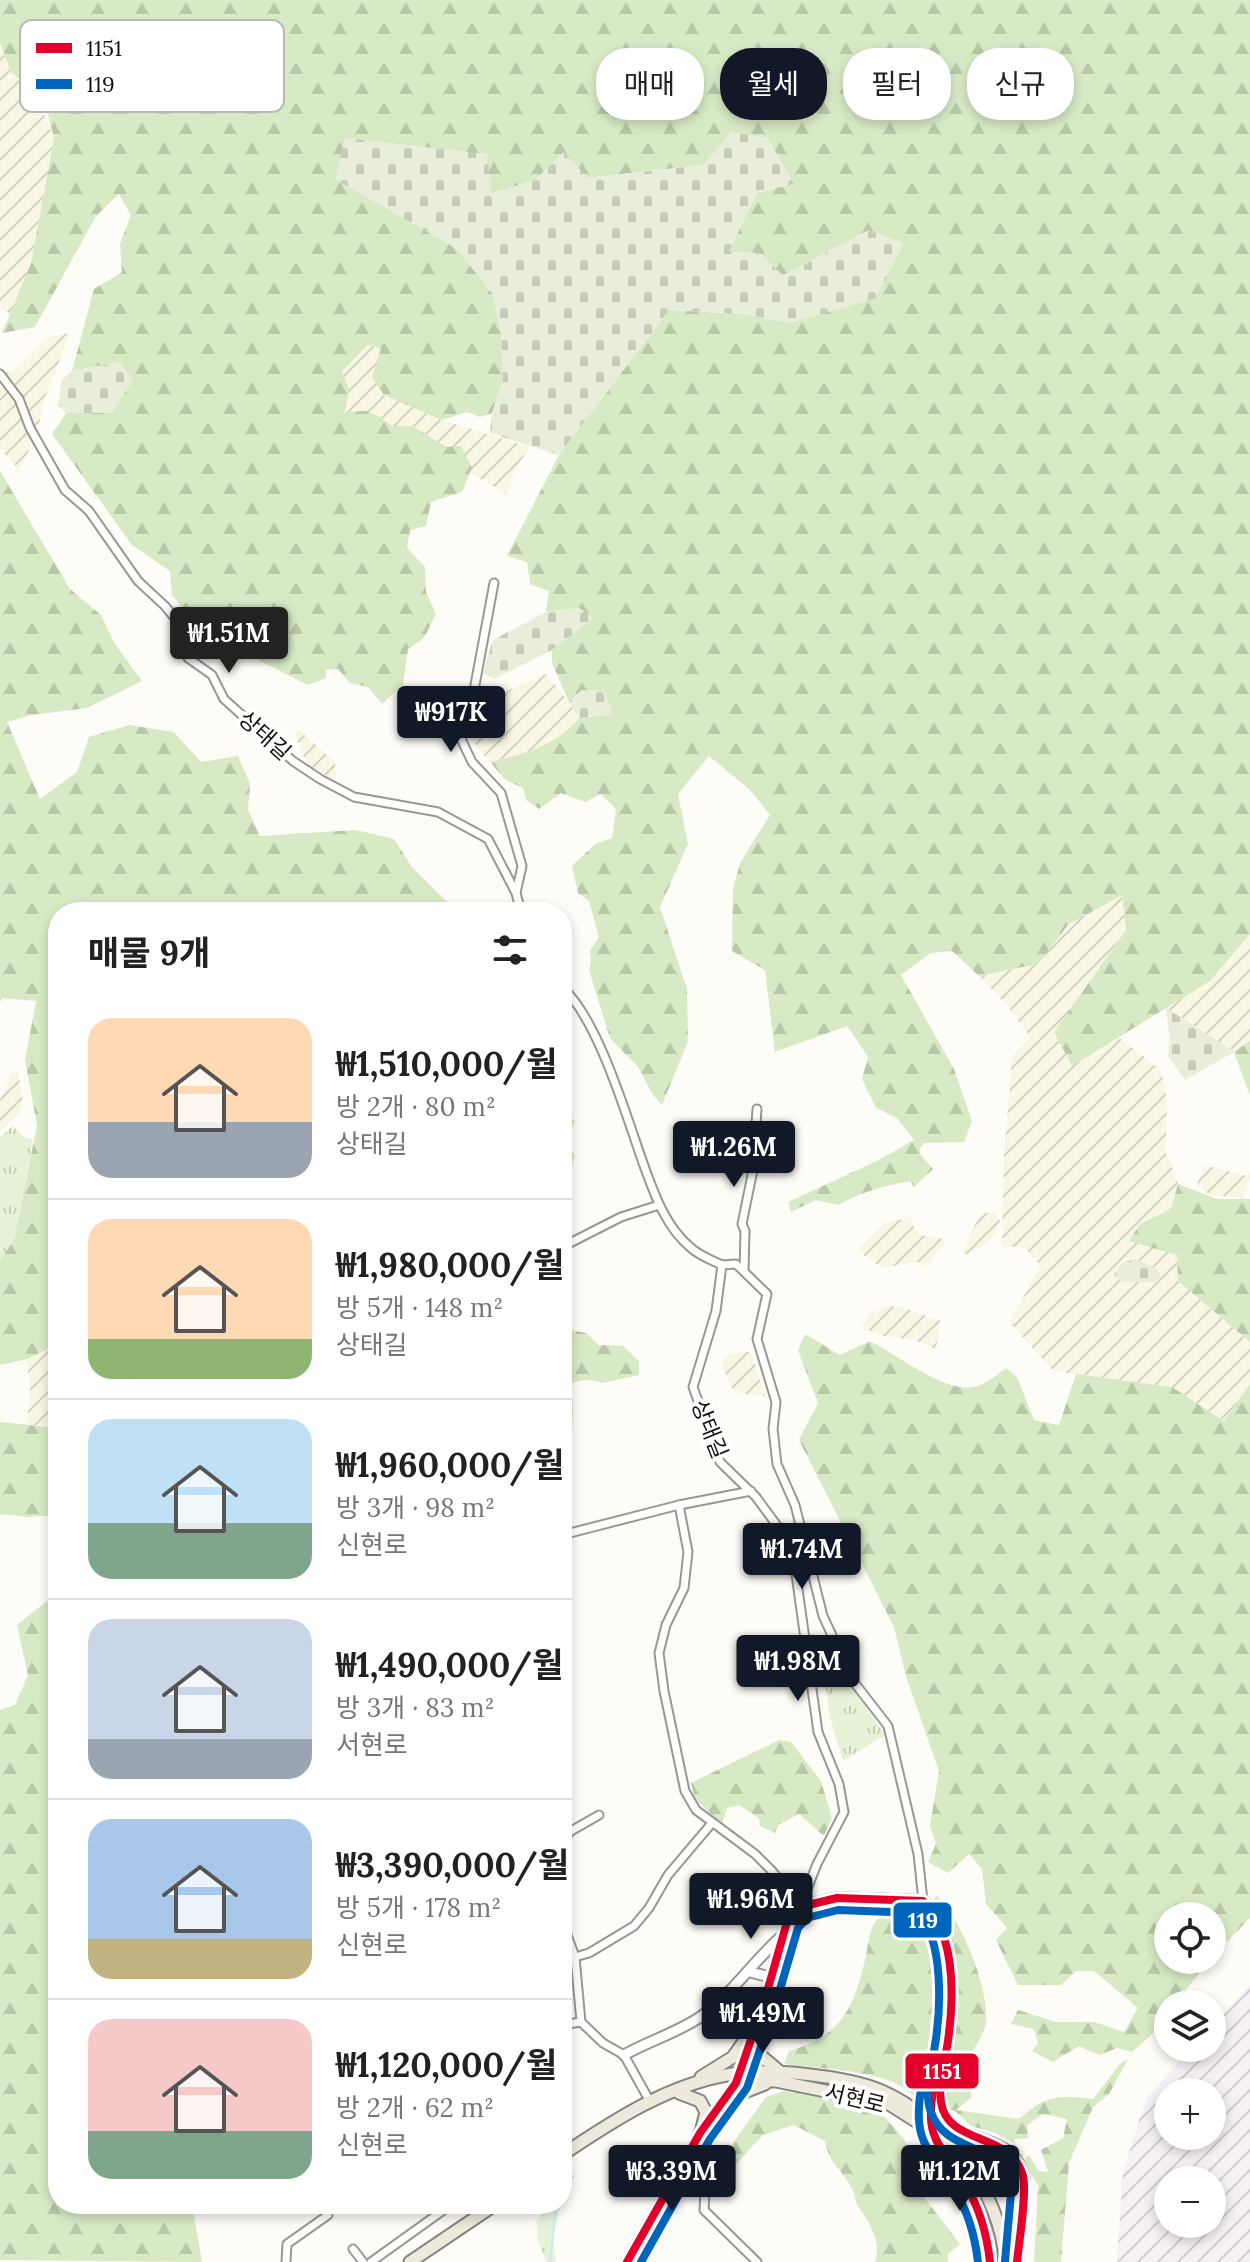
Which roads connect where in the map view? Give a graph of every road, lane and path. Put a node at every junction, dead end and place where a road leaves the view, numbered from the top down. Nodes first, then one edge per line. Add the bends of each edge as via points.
1 (0, 374) edge
2 (494, 583) dead end
3 (516, 893) junction
4 (518, 902) edge
5 (572, 996) edge
6 (757, 1109) dead end
7 (659, 1205) junction
8 (572, 1242) edge
9 (722, 1265) junction
10 (744, 1271) junction
11 (751, 1491) junction
12 (679, 1505) junction
13 (572, 1532) edge
14 (801, 1533) junction
15 (785, 1537) junction
16 (599, 1815) dead end
17 (712, 1823) junction
18 (572, 1830) edge
19 (923, 1901) junction
20 (800, 1907) junction
21 (783, 1935) junction
22 (572, 1949) edge
23 (575, 1957) junction
24 (946, 1958) junction
25 (750, 1972) junction
26 (770, 1977) junction
27 (581, 2022) junction
28 (572, 2023) edge
29 (754, 2027) junction
30 (624, 2055) junction
31 (777, 2076) junction
32 (738, 2077) junction
33 (675, 2091) junction
34 (648, 2098) junction
35 (610, 2123) junction
36 (700, 2133) junction
37 (691, 2149) junction
38 (572, 2150) edge
39 (572, 2151) edge
40 (438, 2214) edge
41 (474, 2214) edge
42 (481, 2214) edge
43 (328, 2215) dead end
44 (353, 2249) dead end
45 (286, 2262) edge
46 (363, 2262) edge
47 (371, 2262) edge
48 (403, 2262) edge
49 (410, 2262) edge
50 (627, 2262) edge
51 (757, 2262) edge
52 (990, 2262) edge
53 (998, 2262) edge
54 (1005, 2262) edge
55 (1017, 2262) edge

1 - 3 street, 상태길 via 19,399 65,490 89,511 138,581 187,633 188,658 212,675 224,699 293,761 354,797 438,812 488,839
2 - 3 street, 상태길 via 472,701 460,728 472,762 501,793 522,866
3 - 4 street, 상태길
5 - 7 street via 594,1034
6 - 10 street via 742,1224
7 - 8 street
7 - 9 street via 691,1249
9 - 10 street via 736,1264
9 - 11 street, 상태길 via 716,1311 693,1387 720,1462
10 - 14 street via 767,1294 757,1339 776,1402 777,1464
11 - 12 street
11 - 15 street, 상태길
12 - 13 street
12 - 17 street via 688,1552 684,1588 659,1653 685,1791
14 - 15 street
14 - 19 street via 823,1616 837,1646 836,1659 888,1726 918,1854
15 - 20 street, 상태길 via 798,1575 818,1732 844,1812
16 - 18 street
17 - 20 street via 764,1862
17 - 23 street via 634,1926
19 - 20 main road via 837,1898
19 - 24 main road via 941,1925
20 - 21 main road
21 - 25 street
21 - 26 main road
22 - 23 street
23 - 27 street
24 - 52 main road, bridge via 941,2039 928,2117 932,2138 966,2185 983,2221
24 - 55 main road via 949,2037 941,2105 954,2126 1002,2146 1022,2169
25 - 26 street
25 - 30 street via 700,2017
26 - 29 main road
27 - 28 street
27 - 30 street
29 - 31 main road via 760,2055
29 - 32 main road
29 - 33 main road via 725,2063
30 - 34 street
31 - 32 main road, 서현로
31 - 36 main road via 742,2093
31 - 53 main road, 서현로 via 889,2104 922,2125 979,2195
31 - 54 main road, 서현로 via 865,2085 920,2113 978,2180 1000,2230
32 - 33 main road, 서현로
32 - 36 main road
33 - 34 main road
33 - 35 main road
33 - 36 main road via 700,2101 706,2112
33 - 39 main road
34 - 35 main road
35 - 38 main road
36 - 37 main road
37 - 50 main road
37 - 51 street via 707,2160 704,2210
40 - 47 street
41 - 48 main road
42 - 49 main road
43 - 45 street via 287,2244
44 - 46 street

